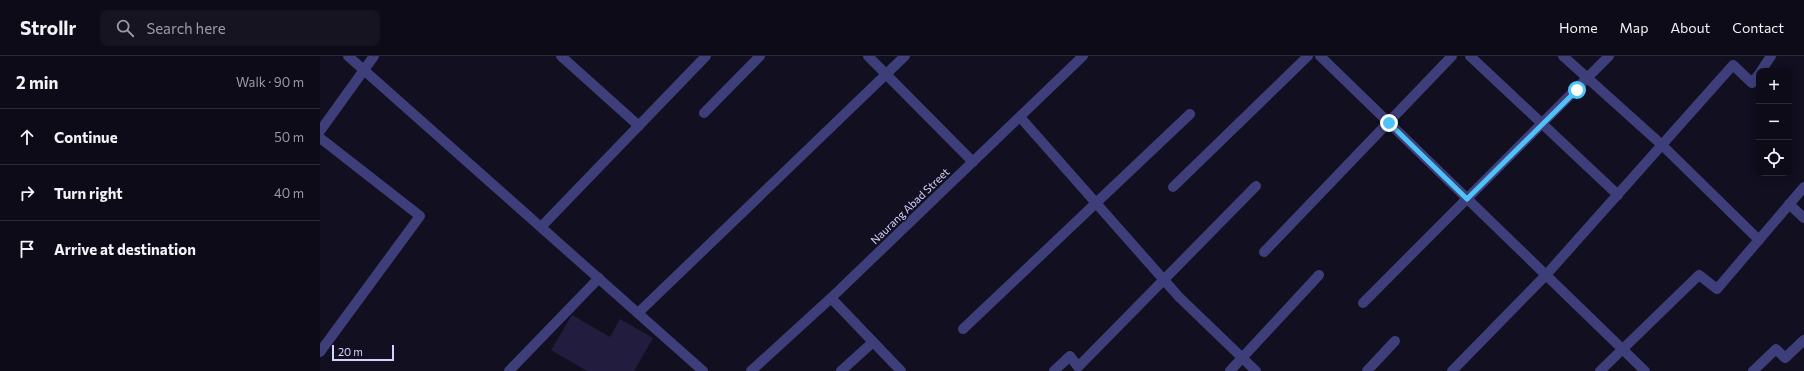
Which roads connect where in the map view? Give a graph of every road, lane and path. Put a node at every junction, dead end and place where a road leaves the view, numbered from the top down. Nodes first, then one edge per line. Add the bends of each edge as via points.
1 (348, 56) edge
2 (374, 56) edge
3 (561, 56) edge
4 (706, 56) edge
5 (760, 56) edge
6 (868, 56) edge
7 (906, 56) edge
8 (1083, 56) edge
9 (1308, 56) edge
10 (1320, 56) edge
11 (1452, 56) edge
12 (1470, 56) edge
13 (1563, 56) edge
14 (1609, 56) edge
15 (1771, 56) edge
16 (1763, 68) edge
17 (365, 69) junction
18 (886, 74) junction
19 (1588, 78) junction
20 (1756, 78) edge
21 (704, 113) dead end
22 (1190, 114) dead end
23 (1020, 117) junction
24 (1389, 123) junction
25 (1543, 123) junction
26 (639, 126) junction
27 (320, 131) edge
28 (320, 138) edge
29 (1662, 145) junction
30 (973, 162) junction
31 (1256, 186) dead end
32 (1173, 187) dead end
33 (1804, 187) edge
34 (1618, 195) junction
35 (1467, 199) junction
36 (1096, 202) junction
37 (1789, 204) junction
38 (1804, 218) edge
39 (541, 227) junction
40 (1759, 240) junction
41 (1264, 252) dead end
42 (1319, 275) dead end
43 (1546, 275) junction
44 (598, 278) junction
45 (1165, 280) junction
46 (831, 298) junction
47 (1363, 303) dead end
48 (638, 313) junction
49 (963, 329) dead end
50 (1804, 340) edge
51 (1395, 341) dead end
52 (873, 342) junction
53 (1622, 349) junction
54 (320, 352) edge
55 (1242, 358) junction
56 (509, 371) edge
57 (703, 371) edge
58 (751, 371) edge
59 (841, 371) edge
60 (901, 371) edge
61 (1054, 371) edge
62 (1230, 371) edge
63 (1256, 371) edge
64 (1367, 371) edge
65 (1452, 371) edge
66 (1600, 371) edge
67 (1645, 371) edge
68 (1753, 371) edge

1 - 17 street
2 - 17 street
3 - 26 street
4 - 26 street
5 - 21 street
6 - 18 street
7 - 18 street
8 - 23 street, Naurang Abad Street
9 - 32 street
10 - 24 street
11 - 24 street
12 - 25 street
13 - 19 street
14 - 19 street
15 - 16 street
17 - 27 street
17 - 39 street
18 - 30 street
18 - 48 street
19 - 25 street
19 - 29 street
20 - 29 street via 1752,83 1733,65
22 - 36 street
23 - 30 street, Naurang Abad Street
23 - 36 street
24 - 35 street
24 - 41 street
25 - 34 street
25 - 35 street
26 - 39 street
28 - 54 street via 420,216
29 - 34 street
29 - 40 street
30 - 46 street, Naurang Abad Street
31 - 45 street
33 - 37 street
34 - 43 street
35 - 43 street
35 - 47 street
36 - 45 street
36 - 49 street
37 - 38 street
37 - 40 street
39 - 44 street
40 - 53 street via 1716,289 1699,275
42 - 55 street
43 - 53 street
43 - 65 street
44 - 48 street
44 - 56 street
45 - 55 street
45 - 61 street via 1078,367 1070,356
46 - 52 street
46 - 58 street, Naurang Abad Street
48 - 57 street
50 - 68 street via 1785,358 1776,349
51 - 64 street
52 - 59 street
52 - 60 street
53 - 66 street
53 - 67 street
55 - 62 street
55 - 63 street

